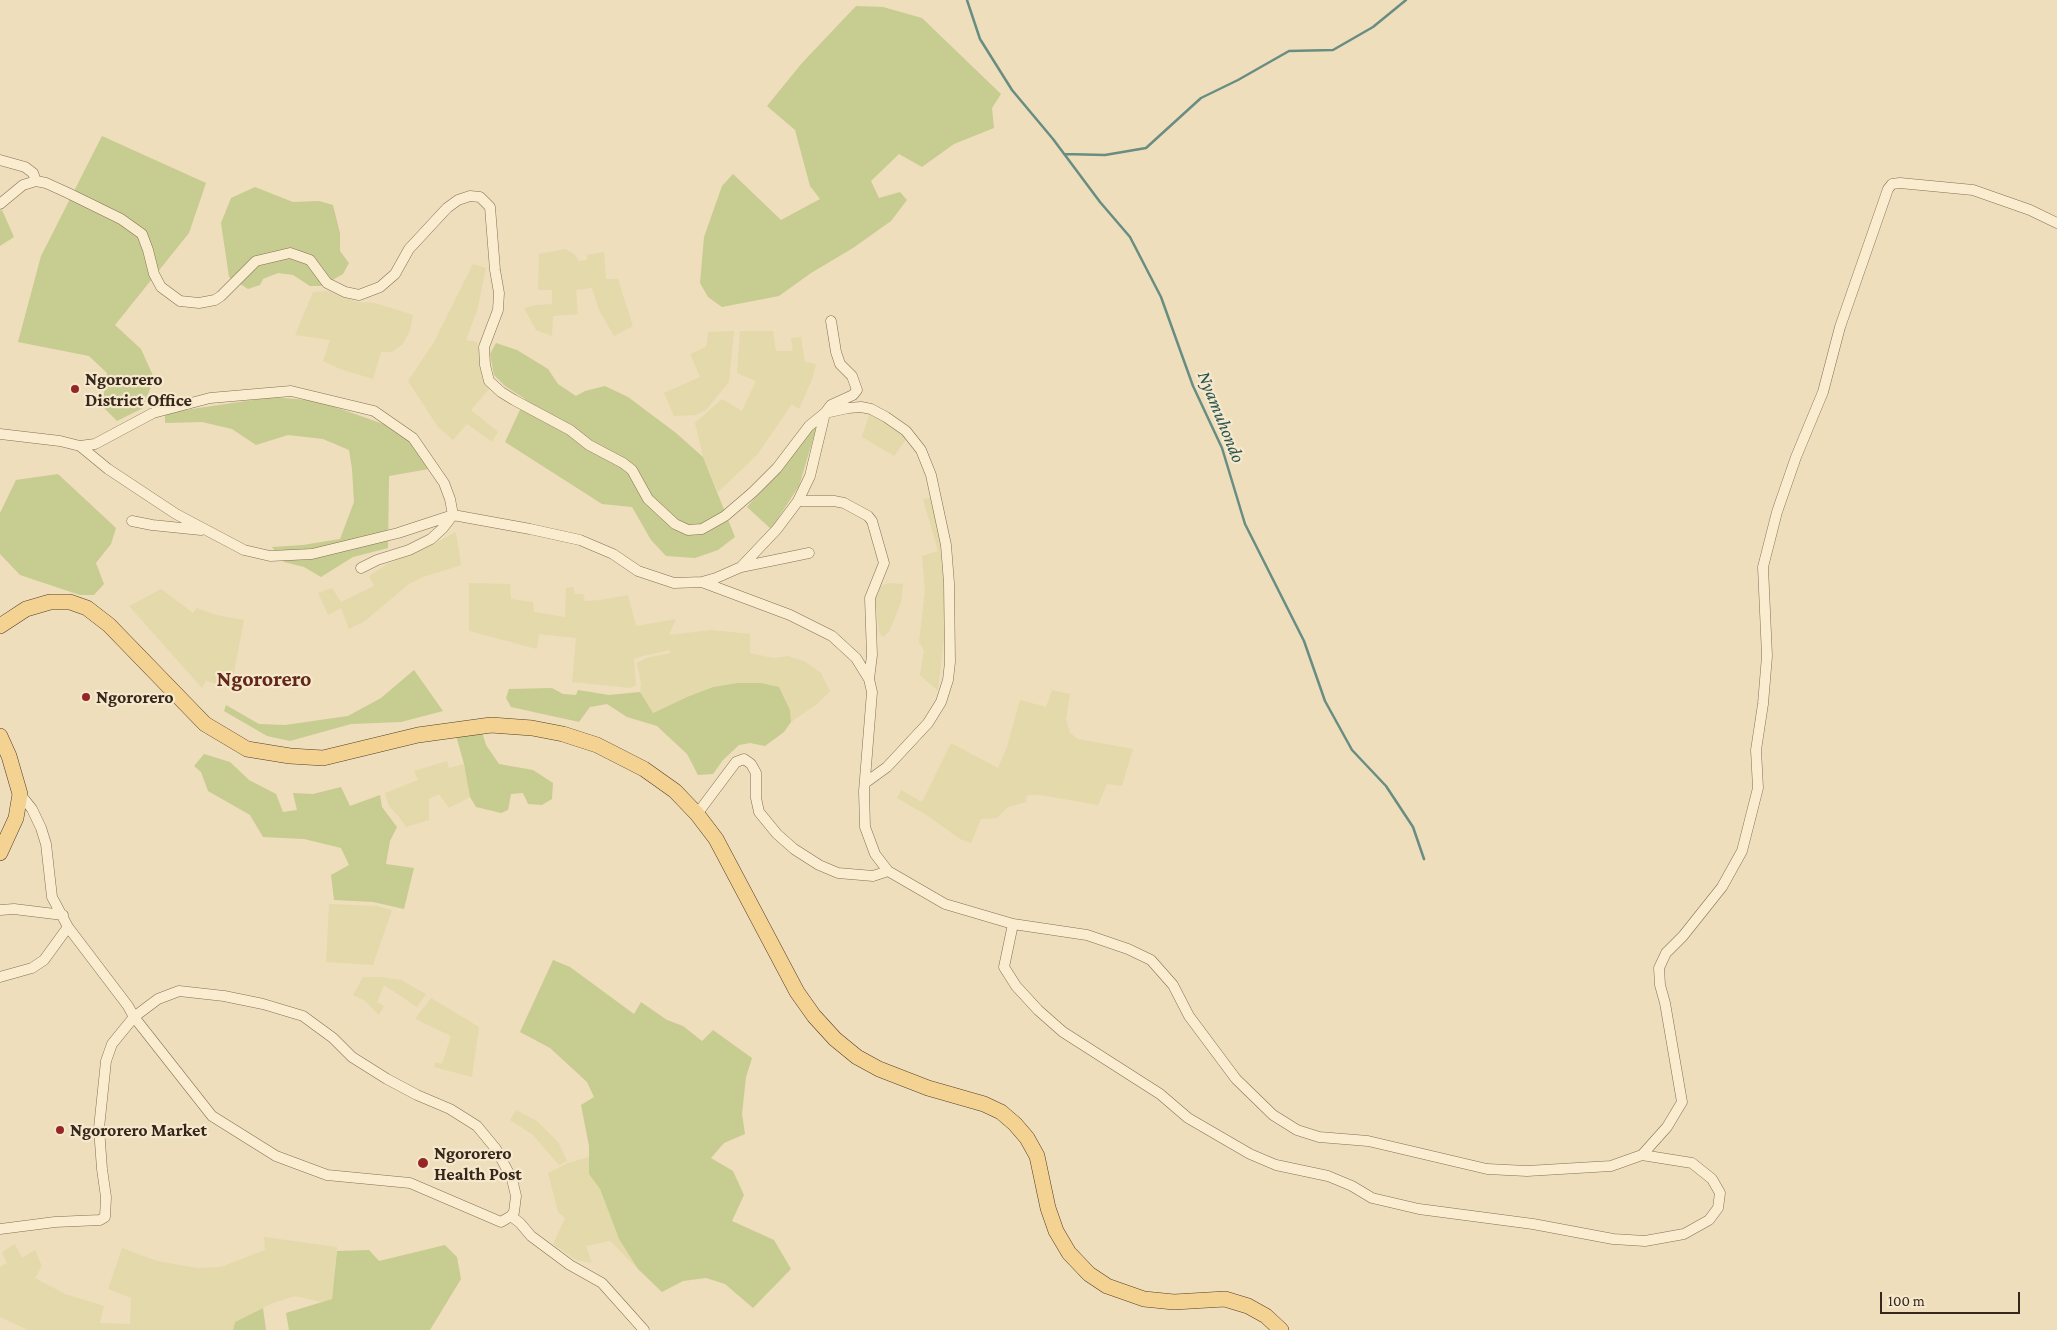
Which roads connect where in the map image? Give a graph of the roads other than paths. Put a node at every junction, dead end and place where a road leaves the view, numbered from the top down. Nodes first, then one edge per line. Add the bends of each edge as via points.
1 (0, 160) edge
2 (36, 181) junction
3 (0, 204) edge
4 (2057, 223) edge
5 (831, 321) dead end
6 (825, 413) junction
7 (0, 434) edge
8 (80, 446) junction
9 (798, 501) junction
10 (453, 515) junction
11 (132, 521) dead end
12 (204, 530) junction
13 (809, 552) dead end
14 (741, 567) junction
15 (361, 568) dead end
16 (702, 582) junction
17 (0, 626) edge
18 (869, 679) junction
19 (0, 736) edge
20 (865, 783) junction
21 (20, 794) junction
22 (697, 814) junction
23 (0, 853) edge
24 (888, 871) junction
25 (0, 910) edge
26 (63, 915) junction
27 (1012, 924) junction
28 (68, 927) junction
29 (0, 977) edge
30 (134, 1017) junction
31 (1642, 1156) junction
32 (511, 1216) junction
33 (0, 1229) edge
34 (644, 1330) edge
35 (1280, 1330) edge

1 - 2 street via 25,166
2 - 3 street via 24,184
2 - 6 street via 46,182 68,193 142,234 161,287 180,301 199,303 221,296 256,261 290,253 310,260 327,283 359,295 380,287 395,274 409,249 447,208 470,196 480,197 490,207 499,293 498,310 484,348 489,381 520,404 624,462 648,499 675,524 688,530 702,530 754,492 809,426
4 - 31 street via 1973,190 1900,183 1892,184 1888,189 1840,327 1823,392 1777,512 1763,567 1767,656 1756,750 1758,788 1742,851 1722,887 1666,953 1659,968 1682,1102 1667,1127
5 - 6 street via 840,364 852,376 858,390 831,405
6 - 9 street via 810,476
6 - 20 street via 861,407 886,417 906,431 921,450 931,474 946,545 950,583 950,662 941,702 904,752
7 - 8 street
8 - 10 street via 95,444 153,413 210,398 291,391 304,393 374,411 413,438 444,483
8 - 12 street via 108,469
9 - 14 street
9 - 18 street via 834,501 868,516 872,521 884,563 870,598 872,654
10 - 12 street via 398,533 303,554 270,556 244,550
10 - 15 street via 431,539
10 - 16 street via 580,540 613,554 638,571 674,582
11 - 12 street
13 - 14 street
14 - 16 street
16 - 18 street via 832,636 856,658
17 - 22 main road via 26,609 50,602 70,602 87,608 109,625 204,724 247,749 323,758 450,730 492,725 532,728 597,745 644,769 675,791
18 - 20 street via 872,692
19 - 21 main road
20 - 24 street via 866,827 875,854
21 - 23 main road via 16,818
21 - 26 street via 41,828 52,897
22 - 24 street via 736,762 744,759 756,773 759,812 776,834 794,849 819,866 838,872 873,876
22 - 35 main road via 716,839 797,992 814,1016 857,1057 879,1069 928,1088 984,1104 1001,1112 1014,1124 1037,1156 1056,1231 1069,1253 1089,1274 1107,1286 1144,1299 1174,1302 1225,1299 1266,1316
24 - 27 street via 945,904
25 - 26 street
26 - 28 street
27 - 31 street via 1087,935 1150,960 1173,985 1189,1016 1236,1079 1273,1115 1319,1138 1368,1141 1487,1169 1527,1171 1611,1166
27 - 31 street via 1004,967 1038,1010 1063,1032 1160,1094 1188,1118 1250,1154 1276,1165 1328,1176 1372,1198 1419,1209 1533,1224 1613,1239 1645,1241 1684,1234 1709,1220 1718,1208 1720,1193 1712,1180 1692,1163
28 - 29 street via 44,960 32,968
28 - 30 street
30 - 32 street via 212,1116 276,1156 327,1174 410,1183 501,1222
30 - 32 street via 158,999 179,991 224,996 303,1016 352,1057 477,1126 496,1149 512,1179 516,1196
30 - 33 street via 112,1044 106,1061 99,1128 105,1217
32 - 34 street via 531,1236 570,1265 602,1283

